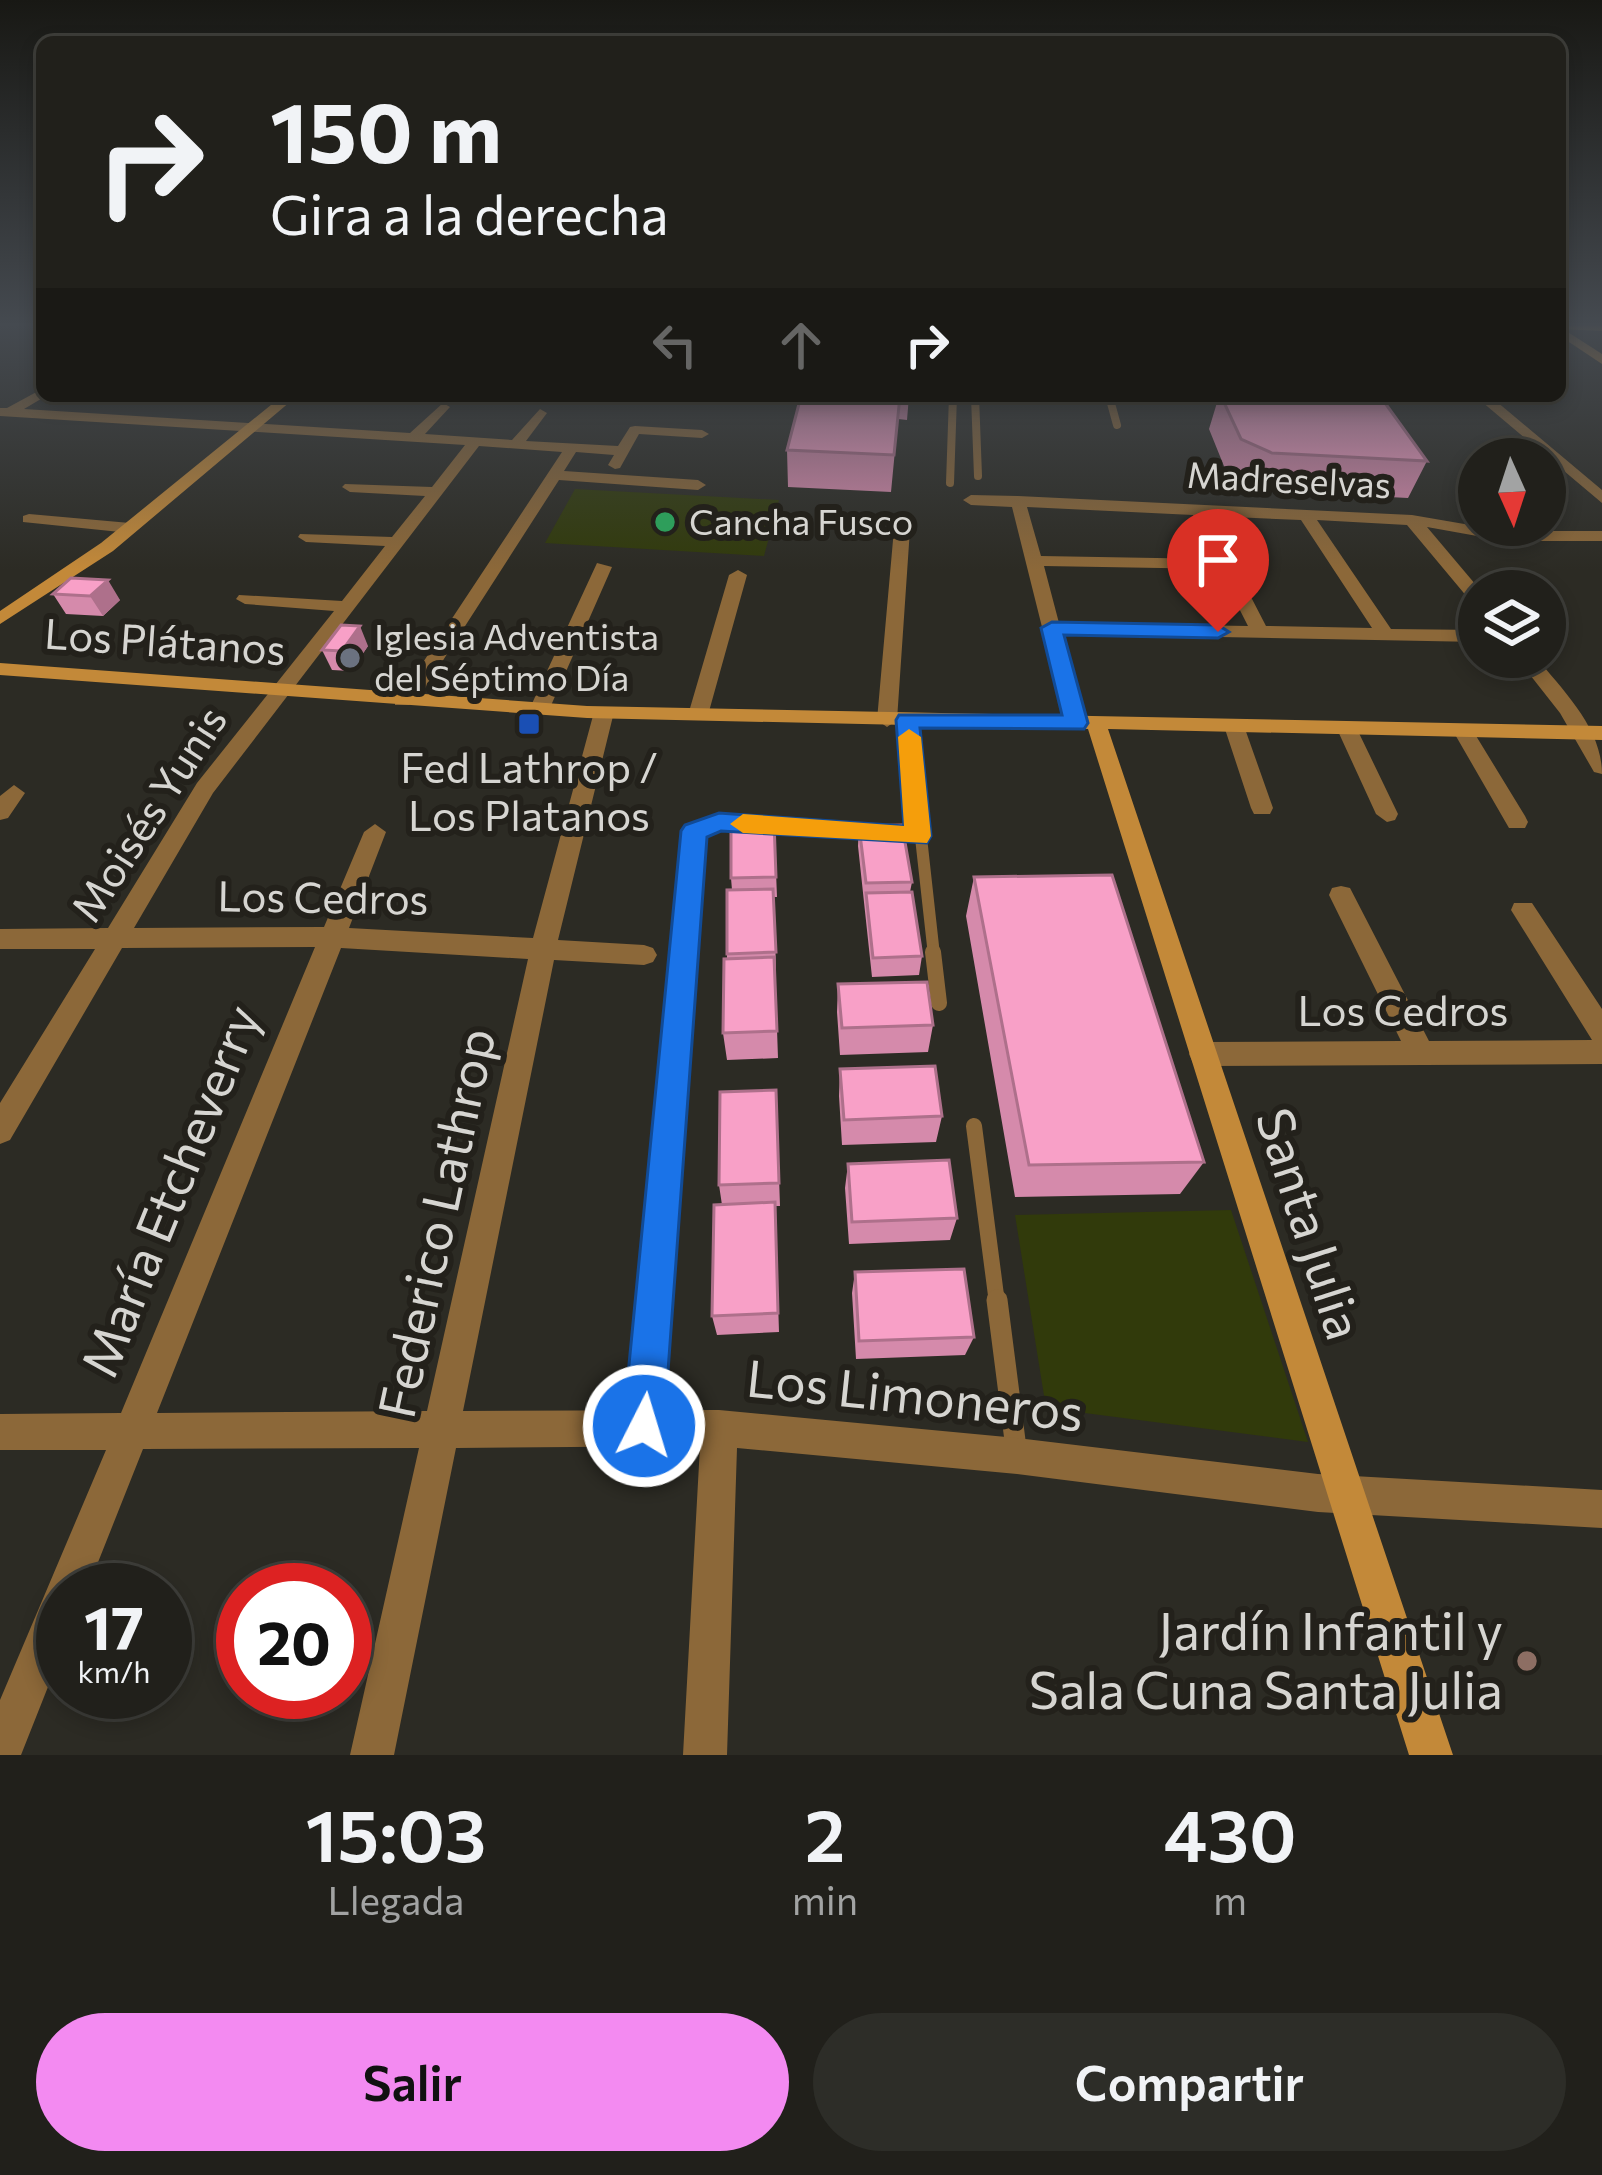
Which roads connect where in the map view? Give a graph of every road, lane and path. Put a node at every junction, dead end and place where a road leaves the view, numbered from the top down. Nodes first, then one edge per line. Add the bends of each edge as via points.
1 (277, 407) edge
2 (443, 407) dead end
3 (953, 407) edge
4 (975, 407) edge
5 (1112, 407) edge
6 (1495, 407) edge
7 (540, 413) dead end
8 (3, 414) edge
9 (1117, 425) dead end
10 (252, 428) junction
11 (702, 434) dead end
12 (414, 438) junction
13 (475, 442) junction
14 (516, 444) junction
15 (572, 448) junction
16 (623, 451) junction
17 (555, 475) junction
18 (978, 476) dead end
19 (608, 478) junction
20 (950, 483) dead end
21 (698, 485) dead end
22 (350, 487) dead end
23 (435, 492) junction
24 (1602, 499) edge
25 (971, 500) dead end
26 (1018, 501) junction
27 (1197, 508) junction
28 (1306, 514) junction
29 (29, 519) dead end
30 (1412, 520) junction
31 (130, 528) junction
32 (902, 529) dead end
33 (1602, 536) edge
34 (306, 537) dead end
35 (395, 542) junction
36 (1033, 561) junction
37 (1226, 564) junction
38 (603, 567) dead end
39 (738, 575) dead end
40 (1458, 575) edge
41 (245, 599) dead end
42 (344, 606) junction
43 (0, 620) edge
44 (1052, 628) junction
45 (1260, 632) junction
46 (1385, 634) junction
47 (1458, 636) edge
48 (0, 669) edge
49 (1544, 678) edge
50 (279, 690) junction
51 (402, 700) junction
52 (538, 710) junction
53 (604, 712) junction
54 (698, 715) junction
55 (897, 720) junction
56 (1086, 723) junction
57 (1234, 726) junction
58 (1347, 729) junction
59 (1463, 731) junction
60 (1592, 733) edge
61 (1602, 767) edge
62 (1262, 808) dead end
63 (1387, 814) dead end
64 (1516, 822) dead end
65 (375, 832) dead end
66 (918, 836) junction
67 (1341, 895) dead end
68 (1522, 910) dead end
69 (332, 937) junction
70 (114, 938) junction
71 (0, 939) edge
72 (544, 947) junction
73 (644, 955) dead end
74 (939, 1003) dead end
75 (1602, 1032) edge
76 (1602, 1052) edge
77 (1421, 1053) junction
78 (1203, 1054) junction
79 (974, 1126) dead end
80 (0, 1130) edge
81 (644, 1426) junction
82 (443, 1428) junction
83 (719, 1428) junction
84 (132, 1431) junction
85 (0, 1432) edge
86 (1017, 1456) junction
87 (1347, 1495) junction
88 (1602, 1509) edge
89 (78, 1563) edge
90 (36, 1665) edge
91 (0, 1753) edge
92 (372, 1755) edge
93 (704, 1755) edge
94 (1431, 1755) edge

1 - 10 street
2 - 12 street
3 - 20 lane
4 - 18 lane
5 - 9 lane
6 - 24 street
7 - 14 street
8 - 10 street
10 - 12 street
10 - 31 street
11 - 16 street via 635,430
12 - 13 street
13 - 14 street
13 - 23 street, Moisés Yunis
14 - 15 street
15 - 16 street
15 - 17 street
16 - 19 street
17 - 19 street
17 - 51 street
19 - 21 street
22 - 23 street
23 - 35 street, Moisés Yunis
25 - 26 street, Madreselvas
26 - 27 street, Madreselvas
26 - 36 street
27 - 28 street, Madreselvas
27 - 37 street
28 - 30 street, Madreselvas
28 - 46 street
29 - 31 street
30 - 33 street, Madreselvas via 1505,536
30 - 40 street
31 - 43 street
32 - 55 street
34 - 35 street
35 - 42 street, Moisés Yunis
36 - 37 street
36 - 44 street
37 - 45 street
38 - 52 street
39 - 54 street
41 - 42 street
42 - 50 street, Moisés Yunis
44 - 45 street
44 - 56 street
45 - 46 street
46 - 47 street
48 - 50 street, Los Plátanos
49 - 60 street
50 - 51 street, Los Plátanos
50 - 70 street, Moisés Yunis via 205,788
51 - 52 street, Los Plátanos
52 - 53 street, Los Plátanos
53 - 54 street, Los Plátanos
53 - 72 street, Federico Lathrop
54 - 55 street, Los Plátanos
55 - 56 street, Los Plátanos
55 - 66 lane
56 - 57 street, Los Plátanos
56 - 78 street, Santa Julia
57 - 58 street, Los Plátanos
57 - 62 street
58 - 59 street, Los Plátanos
58 - 63 street
59 - 60 street, Los Plátanos
59 - 64 street
60 - 61 street
65 - 69 street, María Etcheverry
66 - 74 lane
66 - 81 lane via 719,822 694,831
67 - 77 street
68 - 75 street
69 - 70 street, Los Cedros
69 - 72 street, Los Cedros
69 - 84 street, María Etcheverry
70 - 71 street, Los Cedros
70 - 80 street, Moisés Yunis
72 - 73 street, Los Cedros
72 - 82 street, Federico Lathrop
76 - 77 street, Los Cedros
77 - 78 street, Los Cedros
78 - 87 street, Santa Julia
79 - 86 lane
81 - 82 street, Los Limoneros
81 - 83 street, Los Limoneros
82 - 84 street, Los Limoneros
82 - 92 street, Federico Lathrop
83 - 86 street, Los Limoneros
83 - 93 street
84 - 85 street, Los Limoneros
84 - 89 street, María Etcheverry
86 - 87 street, Los Limoneros
87 - 88 street, Los Limoneros
87 - 94 street, Santa Julia
90 - 91 street

